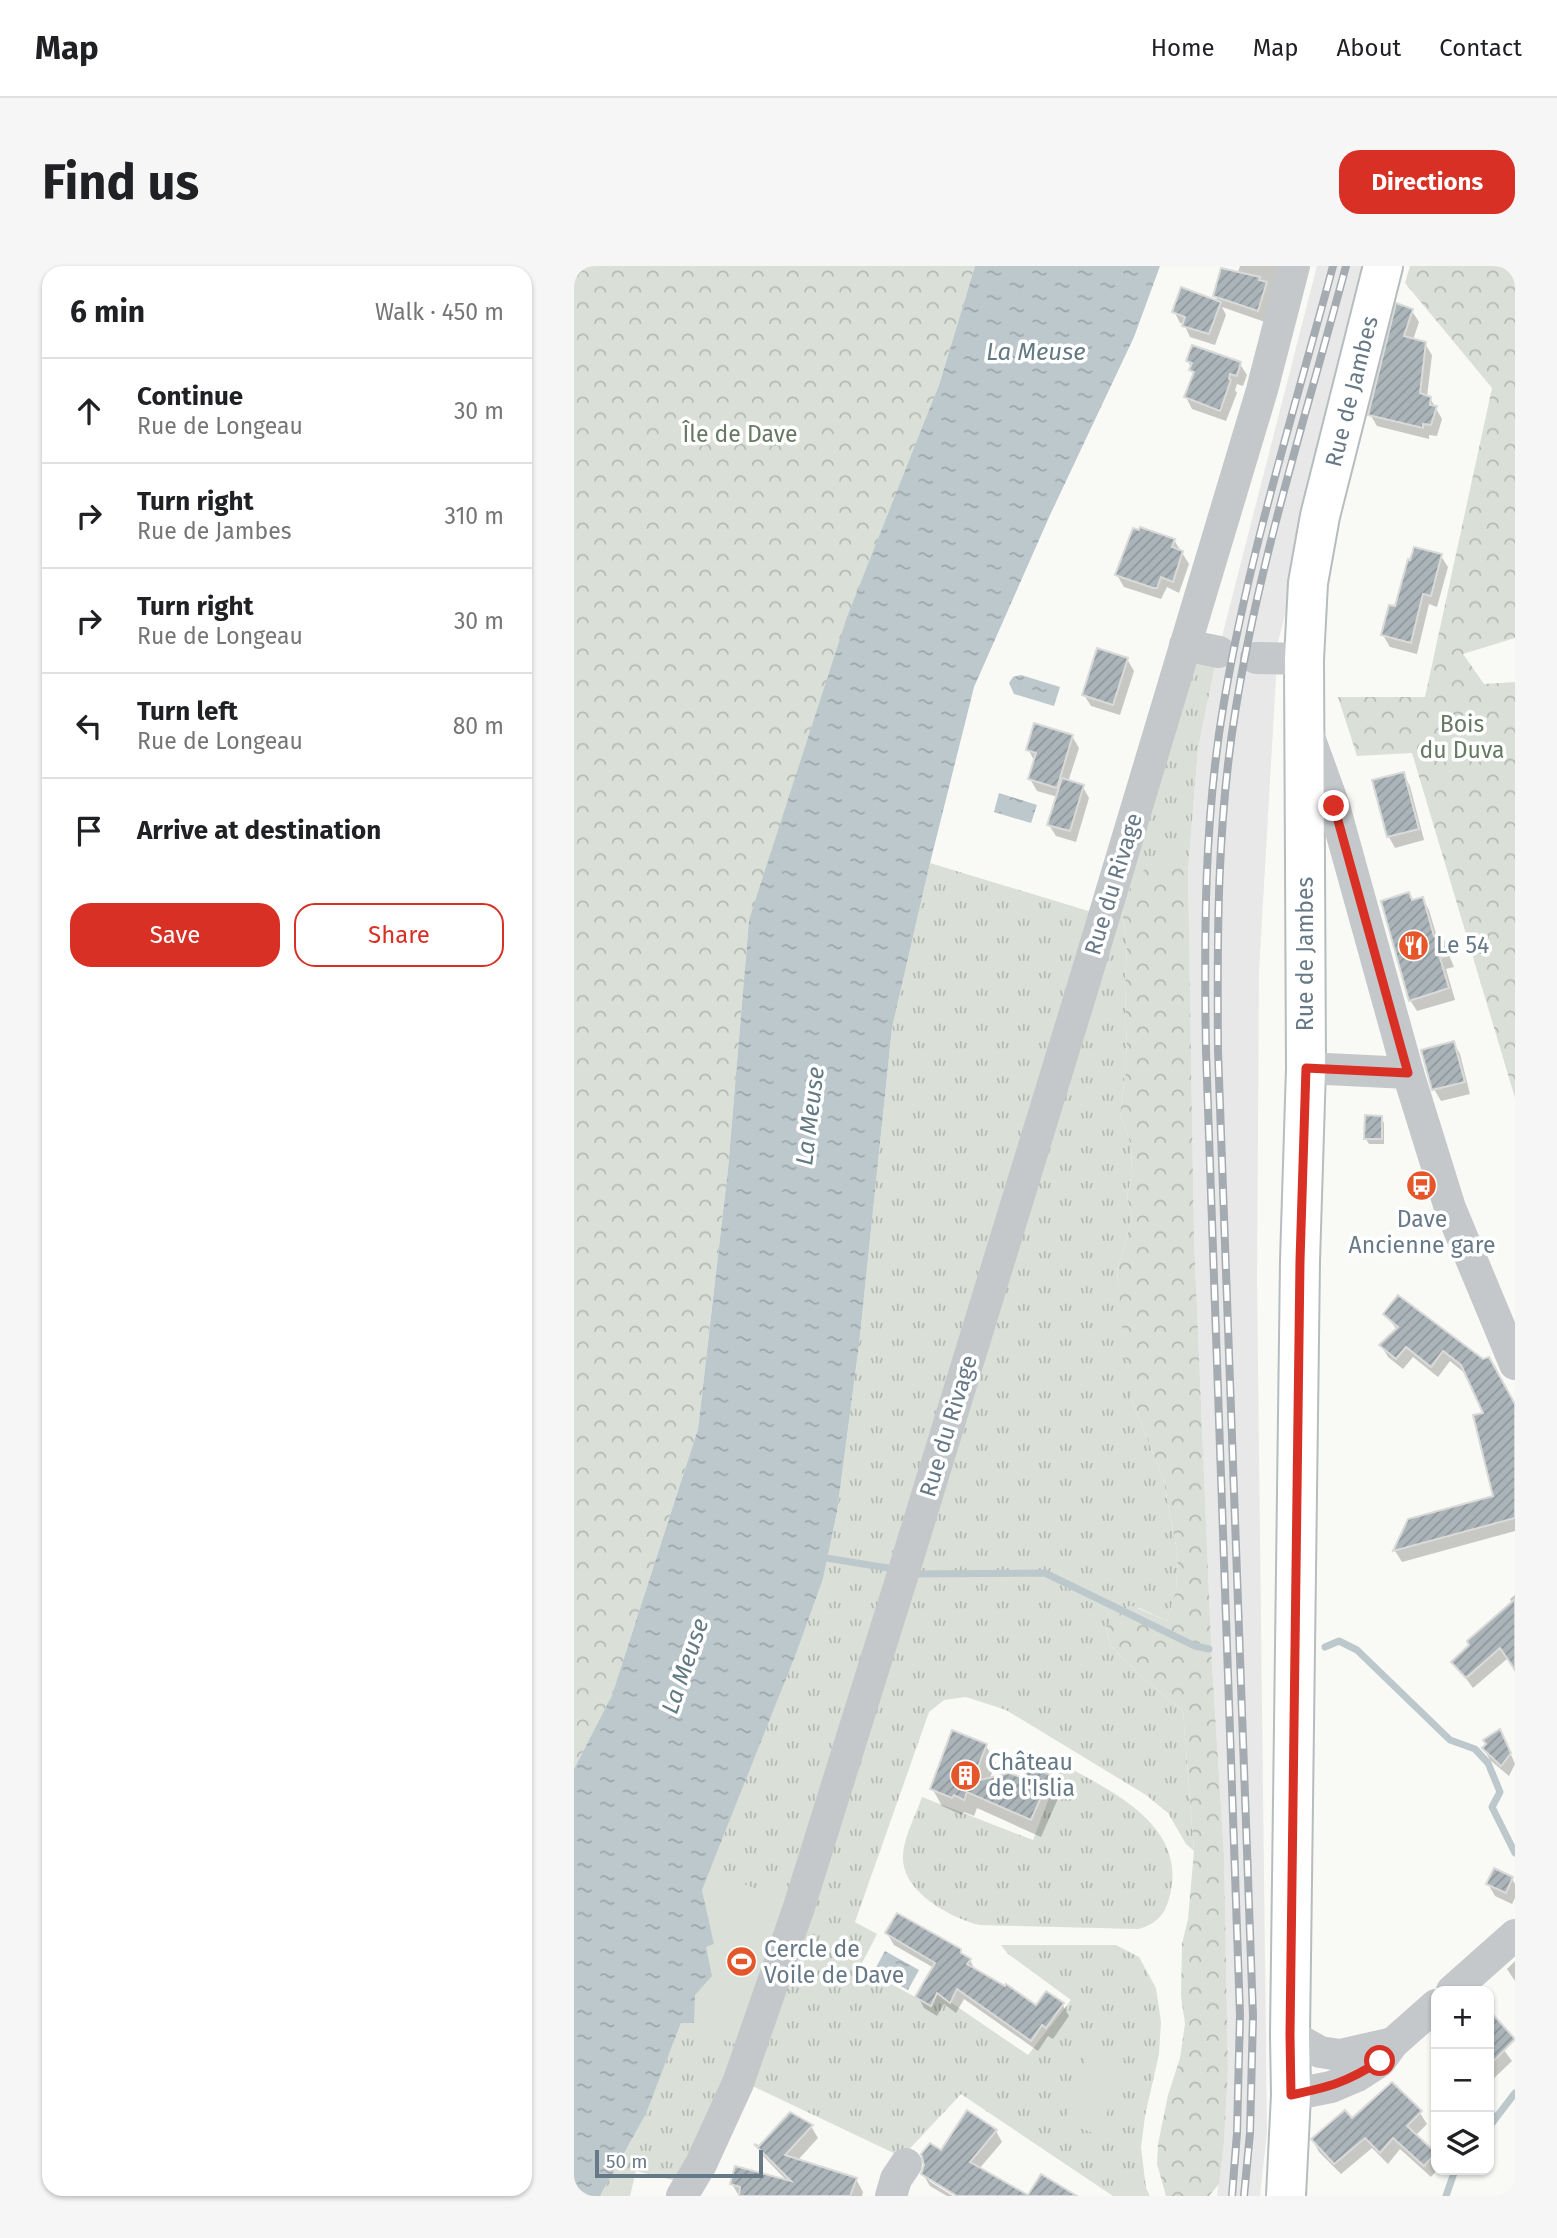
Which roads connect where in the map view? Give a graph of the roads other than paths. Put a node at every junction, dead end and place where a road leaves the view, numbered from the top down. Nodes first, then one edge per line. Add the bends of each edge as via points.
1 (1294, 266) edge
2 (1383, 266) edge
3 (1185, 645) junction
4 (1219, 652) dead end
5 (1256, 658) dead end
6 (1304, 659) junction
7 (1304, 722) junction
8 (1306, 1068) junction
9 (1408, 1073) junction
10 (1515, 1364) edge
11 (1515, 1935) edge
12 (1458, 1986) edge
13 (1431, 2009) edge
14 (1290, 2035) junction
15 (1393, 2043) junction
16 (1291, 2095) junction
17 (906, 2164) dead end
18 (682, 2196) edge
19 (891, 2196) edge
20 (1286, 2196) edge

1 - 3 street, Rue du Rivage via 1262,390
2 - 6 main road, Rue de Jambes via 1320,516 1308,583
3 - 4 street
3 - 18 street, Rue du Rivage via 799,1907 746,2062
5 - 6 street
6 - 7 main road, Rue de Jambes
7 - 8 main road, Rue de Jambes
7 - 9 street via 1334,806
8 - 9 street
8 - 14 main road, Rue de Jambes
9 - 10 street via 1450,1208
11 - 12 street
13 - 15 street
14 - 15 street via 1320,2052 1340,2054
14 - 16 main road, Rue de Jambes
15 - 16 street via 1380,2061 1357,2076
16 - 20 main road, Rue de Jambes
17 - 19 street

